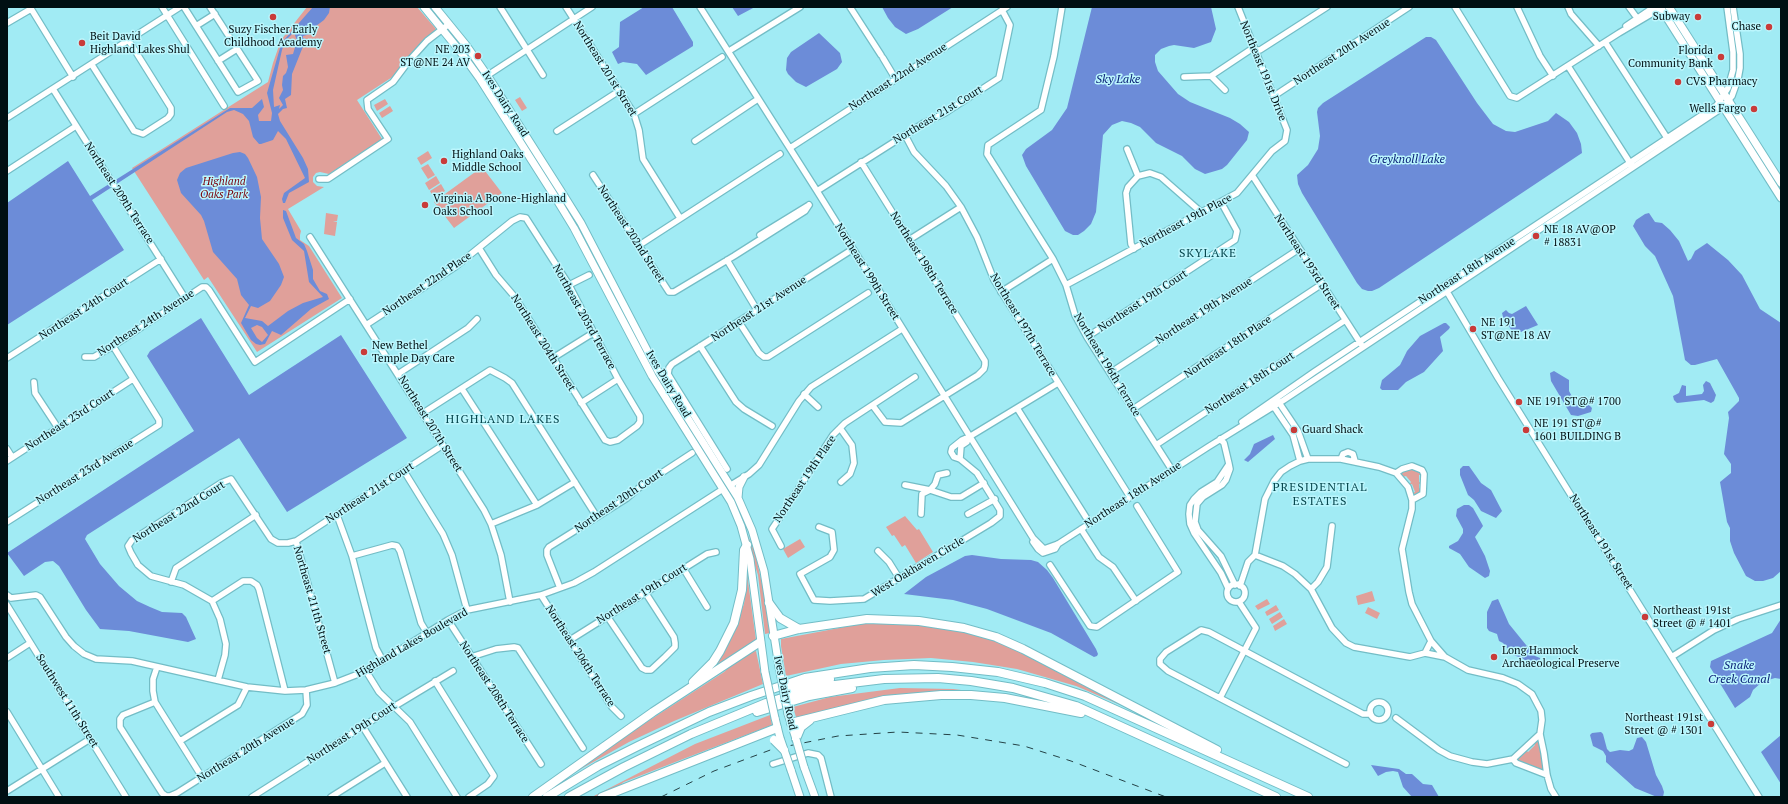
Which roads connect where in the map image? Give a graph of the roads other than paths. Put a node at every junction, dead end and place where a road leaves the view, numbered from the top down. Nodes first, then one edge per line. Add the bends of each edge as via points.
1 (162, 7) edge
2 (180, 7) edge
3 (184, 7) edge
4 (210, 7) edge
5 (424, 7) edge
6 (435, 7) edge
7 (500, 7) edge
8 (566, 7) edge
9 (592, 7) edge
10 (700, 7) edge
11 (800, 7) edge
12 (850, 7) edge
13 (1062, 7) edge
14 (1238, 7) edge
15 (1327, 7) edge
16 (1409, 7) edge
17 (1455, 7) edge
18 (1517, 7) edge
19 (1568, 7) edge
20 (1629, 7) edge
21 (1660, 7) edge
22 (1669, 7) edge
23 (1727, 7) edge
24 (1733, 7) edge
25 (31, 8) edge
26 (1005, 9) edge
27 (215, 14) junction
28 (167, 15) junction
29 (1640, 18) junction
30 (574, 19) junction
31 (7, 23) edge
32 (450, 24) junction
33 (196, 26) junction
34 (442, 29) junction
35 (129, 41) junction
36 (1605, 42) junction
37 (1599, 46) junction
38 (237, 49) junction
39 (526, 50) junction
40 (1256, 50) junction
41 (729, 51) junction
42 (722, 57) dead end
43 (218, 61) junction
44 (92, 65) junction
45 (1568, 66) junction
46 (487, 75) junction
47 (542, 75) dead end
48 (1211, 76) junction
49 (1553, 76) junction
50 (73, 77) junction
51 (1184, 77) dead end
52 (896, 78) junction
53 (480, 79) junction
54 (53, 89) junction
55 (1225, 90) dead end
56 (619, 91) junction
57 (1274, 96) junction
58 (758, 100) junction
59 (1724, 101) junction
60 (224, 106) dead end
61 (634, 114) junction
62 (7, 118) edge
63 (76, 126) junction
64 (557, 131) dead end
65 (905, 135) junction
66 (1287, 135) joint
67 (1669, 140) junction
68 (694, 141) dead end
69 (790, 148) junction
70 (1127, 149) dead end
71 (780, 154) dead end
72 (861, 162) junction
73 (1632, 165) junction
74 (7, 171) edge
75 (593, 175) dead end
76 (1138, 176) junction
77 (1252, 176) junction
78 (319, 179) dead end
79 (1781, 183) edge
80 (818, 191) junction
81 (1781, 198) edge
82 (1221, 202) junction
83 (961, 207) junction
84 (1201, 212) junction
85 (526, 218) joint
86 (680, 218) junction
87 (310, 237) dead end
88 (909, 240) junction
89 (638, 246) junction
90 (479, 248) junction
91 (853, 249) junction
92 (1134, 249) junction
93 (1298, 249) junction
94 (162, 259) junction
95 (1053, 259) junction
96 (727, 260) junction
97 (588, 274) dead end
98 (1322, 284) junction
99 (569, 285) junction
100 (1066, 285) junction
101 (1444, 286) junction
102 (1001, 292) junction
103 (1447, 292) junction
104 (868, 293) dead end
105 (185, 298) junction
106 (350, 300) junction
107 (757, 310) junction
108 (477, 319) dead end
109 (1344, 321) junction
110 (739, 322) junction
111 (366, 325) junction
112 (902, 329) junction
113 (593, 333) junction
114 (1087, 337) junction
115 (1359, 342) junction
116 (112, 346) junction
117 (700, 346) junction
118 (1363, 348) junction
119 (85, 357) dead end
120 (7, 358) edge
121 (553, 358) junction
122 (1110, 373) junction
123 (398, 374) junction
124 (915, 377) dead end
125 (133, 379) junction
126 (618, 379) junction
127 (34, 382) dead end
128 (1058, 383) junction
129 (462, 389) junction
130 (804, 394) junction
131 (944, 396) junction
132 (1274, 399) junction
133 (1280, 402) junction
134 (581, 403) junction
135 (874, 406) junction
136 (1274, 406) junction
137 (818, 407) dead end
138 (1017, 408) junction
139 (1133, 409) junction
140 (423, 413) junction
141 (772, 426) dead end
142 (58, 428) junction
143 (840, 428) junction
144 (1301, 436) junction
145 (966, 439) junction
146 (1220, 439) junction
147 (1295, 439) junction
148 (605, 440) joint
149 (443, 445) junction
150 (1156, 445) junction
151 (1208, 447) junction
152 (7, 449) edge
153 (692, 453) dead end
154 (12, 457) junction
155 (960, 459) junction
156 (1308, 459) junction
157 (7, 460) edge
158 (1300, 460) junction
159 (1229, 464) junction
160 (727, 469) dead end
161 (1172, 470) junction
162 (404, 471) junction
163 (947, 473) dead end
164 (1396, 473) junction
165 (744, 476) junction
166 (231, 479) joint
167 (575, 482) junction
168 (841, 482) dead end
169 (984, 483) junction
170 (731, 485) junction
171 (905, 486) dead end
172 (723, 489) junction
173 (930, 490) junction
174 (1130, 497) junction
175 (738, 498) junction
176 (995, 499) junction
177 (1412, 500) junction
178 (537, 505) junction
179 (1137, 506) dead end
180 (921, 514) dead end
181 (968, 514) dead end
182 (256, 515) junction
183 (337, 515) junction
184 (597, 517) junction
185 (7, 522) edge
186 (1089, 522) junction
187 (491, 524) junction
188 (1332, 526) dead end
189 (819, 527) dead end
190 (1081, 529) junction
191 (1033, 538) joint
192 (296, 541) junction
193 (747, 545) junction
194 (781, 546) dead end
195 (547, 550) joint
196 (878, 551) dead end
197 (716, 552) dead end
198 (1255, 555) junction
199 (352, 556) junction
200 (1223, 560) junction
201 (1215, 564) junction
202 (1050, 565) dead end
203 (683, 568) junction
204 (899, 578) junction
205 (171, 582) junction
206 (1238, 585) junction
207 (560, 588) junction
208 (1228, 588) junction
209 (1311, 589) junction
210 (645, 592) junction
211 (541, 595) junction
212 (8, 596) edge
213 (1136, 601) junction
214 (212, 602) junction
215 (510, 602) junction
216 (1239, 602) junction
217 (770, 603) junction
218 (7, 605) edge
219 (1781, 605) edge
220 (708, 607) dead end
221 (467, 610) junction
222 (9, 613) edge
223 (607, 616) junction
224 (448, 620) junction
225 (799, 629) junction
226 (427, 633) junction
227 (773, 636) junction
228 (570, 640) junction
229 (1432, 641) junction
230 (760, 642) junction
231 (30, 643) junction
232 (1245, 650) junction
233 (1425, 653) junction
234 (1672, 656) junction
235 (472, 657) junction
236 (1445, 657) junction
237 (7, 658) edge
238 (383, 661) junction
239 (157, 667) junction
240 (453, 671) dead end
241 (366, 672) junction
242 (218, 680) junction
243 (435, 681) junction
244 (335, 684) junction
245 (247, 687) junction
246 (306, 690) junction
247 (285, 691) junction
248 (684, 692) junction
249 (1220, 698) junction
250 (155, 702) junction
251 (395, 706) junction
252 (7, 712) edge
253 (1081, 713) junction
254 (1370, 714) dead end
255 (621, 716) dead end
256 (813, 718) junction
257 (1396, 718) dead end
258 (791, 723) junction
259 (362, 727) junction
260 (777, 728) junction
261 (1540, 734) junction
262 (797, 735) junction
263 (758, 736) junction
264 (90, 739) junction
265 (777, 739) junction
266 (180, 741) junction
267 (583, 748) dead end
268 (784, 750) joint
269 (1513, 759) junction
270 (385, 763) junction
271 (540, 764) dead end
272 (773, 764) dead end
273 (1346, 764) dead end
274 (42, 769) junction
275 (1257, 774) junction
276 (1547, 775) junction
277 (202, 777) junction
278 (7, 791) edge
279 (166, 796) edge
280 (59, 797) edge
281 (126, 797) edge
282 (252, 797) edge
283 (331, 797) edge
284 (407, 797) edge
285 (457, 797) edge
286 (469, 797) edge
287 (533, 797) edge
288 (546, 797) edge
289 (554, 797) edge
290 (569, 797) edge
291 (580, 797) edge
292 (602, 797) edge
293 (800, 797) edge
294 (815, 797) edge
295 (831, 797) edge
296 (1266, 797) edge
297 (1276, 797) edge
298 (1295, 797) edge
299 (1308, 797) edge
300 (1556, 797) edge
301 (1759, 797) edge

1 - 28 street
2 - 28 street
3 - 33 street
4 - 27 street
5 - 34 main road, Ives Dairy Road
6 - 32 main road, Ives Dairy Road
7 - 39 street
8 - 30 street, Northeast 201st Street
9 - 30 street
10 - 41 street, Northeast 199th Street
11 - 41 street
12 - 52 street
13 - 95 street, Northeast 196th Terrace via 1041,110 988,145 987,154
14 - 40 street, Northeast 191st Drive
15 - 40 street via 1260,50
16 - 57 street, Northeast 20th Avenue
17 - 49 street via 1510,96 1517,98
18 - 49 street via 1540,56
19 - 37 street
20 - 29 street
21 - 29 street
21 - 59 main road
22 - 59 main road
23 - 59 street via 1734,60
24 - 59 street via 1740,63 1736,87
25 - 31 street
25 - 50 street
26 - 52 street, Northeast 22nd Avenue
26 - 65 street, Northeast 21st Court via 1010,25 999,78
27 - 33 street
27 - 38 street
28 - 35 street
28 - 60 street
29 - 36 street
30 - 39 street
30 - 56 street, Northeast 201st Street
32 - 34 street
32 - 46 main road, Ives Dairy Road
33 - 43 street
34 - 53 main road, Ives Dairy Road
34 - 78 street via 419,49 393,82 367,100 368,109 388,139 328,179
35 - 44 street
35 - 44 street via 171,108 168,118 143,134 134,132
36 - 37 street
36 - 67 street
37 - 45 street
38 - 43 street
38 - 43 street via 258,81 238,92
39 - 46 street
39 - 47 street
40 - 48 street via 1250,50
40 - 57 street, Northeast 191st Drive
41 - 58 street, Northeast 199th Street
42 - 61 street
44 - 50 street
45 - 49 street
45 - 73 street
46 - 53 street
46 - 170 main road, Ives Dairy Road via 581,223 658,371
48 - 51 street
48 - 55 street
50 - 54 street
52 - 69 street, Northeast 22nd Avenue
53 - 172 main road, Ives Dairy Road via 574,228 652,376
54 - 62 street
54 - 63 street, Northeast 209th Terrace
56 - 61 street, Northeast 201st Street
56 - 64 street
57 - 66 street, Northeast 191st Drive
58 - 68 street
58 - 69 street, Northeast 199th Street
59 - 67 street, Northeast 18th Avenue
59 - 79 main road
59 - 81 main road
61 - 86 street, Northeast 201st Street via 643,159
63 - 74 street
63 - 94 street, Northeast 209th Terrace
65 - 72 street, Northeast 21st Court
65 - 83 street, Northeast 197th Terrace via 918,157 946,186
66 - 77 street, Northeast 19th Place via 1285,141 1272,151
67 - 73 street, Northeast 18th Avenue
69 - 80 street, Northeast 199th Street
70 - 76 street
71 - 86 street
72 - 80 street, Northeast 21st Court
72 - 88 street, Northeast 198th Terrace
73 - 101 street, Northeast 18th Avenue
73 - 103 street, Northeast 18th Avenue
75 - 89 street, Northeast 202nd Street
76 - 84 street via 1150,173 1161,177
76 - 92 street via 1126,193 1130,237
77 - 82 street, Northeast 19th Place via 1237,193
77 - 93 street, Northeast 193rd Street
80 - 91 street, Northeast 199th Street
82 - 84 street, Northeast 19th Place
82 - 114 street, Northeast 19th Court via 1237,231 1235,240
83 - 88 street
83 - 102 street, Northeast 197th Terrace
84 - 92 street, Northeast 19th Place
85 - 90 street, Northeast 22nd Place via 512,220
85 - 99 street, Northeast 203rd Terrace
86 - 89 street
87 - 106 street, Northeast 207th Street
88 - 131 street, Northeast 198th Terrace via 985,361 984,369 978,375
89 - 96 street, Northeast 202nd Street via 669,292 682,288
90 - 111 street, Northeast 22nd Place via 455,267
90 - 121 street, Northeast 204th Street via 496,276 514,296
91 - 107 street, Northeast 21st Avenue
91 - 112 street, Northeast 199th Street
92 - 100 street, Northeast 19th Place
93 - 98 street, Northeast 193rd Street
93 - 122 street, Northeast 19th Avenue
94 - 105 street, Northeast 209th Terrace
94 - 120 street, Northeast 24th Court
95 - 100 street, Northeast 196th Terrace
95 - 102 street
96 - 96 street via 805,211 809,205 729,255
96 - 107 street
97 - 99 street
98 - 109 street, Northeast 193rd Street
98 - 139 street, Northeast 18th Place
99 - 113 street, Northeast 203rd Terrace
100 - 114 street, Northeast 196th Terrace via 1075,315
101 - 103 street, Northeast 191st Street
101 - 115 street, Northeast 18th Avenue
102 - 128 street, Northeast 197th Terrace
103 - 118 street, Northeast 18th Avenue
103 - 234 street, Northeast 191st Street
104 - 110 street via 766,357 759,353
105 - 106 street, Northeast 24th Avenue via 206,287 255,362
105 - 116 street, Northeast 24th Avenue
106 - 111 street, Northeast 207th Street
107 - 110 street, Northeast 21st Avenue
108 - 123 street via 468,328
109 - 115 street, Northeast 193rd Street
109 - 150 street, Northeast 18th Court
110 - 117 street, Northeast 21st Avenue
111 - 123 street, Northeast 207th Street
112 - 130 street
112 - 131 street, Northeast 199th Street
113 - 121 street
113 - 126 street, Northeast 203rd Terrace
114 - 122 street, Northeast 196th Terrace
115 - 118 street, Northeast 193rd Street
115 - 132 street, Northeast 18th Avenue
116 - 119 street, Northeast 24th Avenue via 94,357
116 - 125 street
117 - 141 street via 736,402
117 - 160 street, Northeast 21st Avenue via 672,364 668,371
118 - 133 street, Northeast 18th Avenue
121 - 134 street, Northeast 204th Street
122 - 139 street, Northeast 196th Terrace
123 - 140 street, Northeast 207th Street
124 - 135 street, Northeast 19th Place
125 - 142 street, Northeast 23rd Court
125 - 185 street, Northeast 23rd Avenue via 159,420 159,425
126 - 134 street
126 - 148 street, Northeast 203rd Terrace via 640,416 637,426 618,440
127 - 142 street via 35,393
128 - 138 street
128 - 174 street, Northeast 197th Terrace
129 - 140 street
129 - 167 street via 490,370 512,383
129 - 178 street
130 - 137 street
130 - 165 street via 767,453 754,470
131 - 135 street via 896,424 885,422
131 - 145 street, Northeast 199th Street
132 - 133 street
132 - 136 street
132 - 151 street, Northeast 18th Avenue
133 - 136 street, Northeast 18th Avenue
133 - 144 street
134 - 148 street, Northeast 204th Street
135 - 143 street, Northeast 19th Place
136 - 146 street, Northeast 18th Avenue
136 - 147 street
138 - 145 street
138 - 186 street
139 - 150 street, Northeast 196th Terrace
140 - 149 street, Northeast 207th Street
142 - 154 street, Northeast 23rd Court
143 - 168 street via 852,445 854,463 850,474
143 - 194 street, Northeast 19th Place via 772,529
144 - 147 street
144 - 156 street
145 - 155 street via 967,442 961,446
145 - 155 street, West Oakhaven Circle via 952,448 954,457
145 - 191 street, Northeast 199th Street
146 - 151 street, Northeast 18th Avenue
146 - 159 street via 1224,443
147 - 158 street
149 - 162 street, Northeast 21st Court
149 - 187 street, Northeast 207th Street
150 - 161 street, Northeast 196th Terrace
151 - 161 street, Northeast 18th Avenue
152 - 154 street
153 - 184 street, Northeast 20th Court
154 - 157 street, Northeast 23rd Court
155 - 169 street, West Oakhaven Circle via 973,468
156 - 158 street
156 - 164 street via 1355,461
158 - 198 street via 1282,472 1270,488 1263,506
159 - 200 street via 1226,480 1202,497 1195,512 1198,530
159 - 201 street via 1217,482 1201,492 1190,505 1190,524
161 - 174 street, Northeast 18th Avenue
162 - 183 street, Northeast 21st Court
162 - 221 street via 443,534
163 - 173 street via 938,475
164 - 177 street via 1408,487
164 - 177 street via 1402,468 1412,466 1422,470 1423,494
165 - 170 street
165 - 175 main road
166 - 182 street, Northeast 211th Street
166 - 205 street, Northeast 22nd Court via 140,534 128,546 138,565 151,576
167 - 178 street
167 - 184 street
169 - 173 street via 961,497 951,497
169 - 176 street, West Oakhaven Circle
170 - 172 main road
170 - 175 main road, Ives Dairy Road
171 - 173 street
172 - 193 main road, Ives Dairy Road via 739,520
172 - 207 street, Highland Lakes Boulevard via 594,572
173 - 180 street via 922,494
174 - 186 street, Northeast 18th Avenue
175 - 217 main road, Ives Dairy Road via 761,558
176 - 181 street
176 - 204 street, West Oakhaven Circle via 1000,516
177 - 229 street via 1402,557 1412,604
178 - 187 street
179 - 213 street via 1178,572
182 - 192 street, Northeast 211th Street via 271,539 278,543
182 - 205 street via 176,568
183 - 192 street, Northeast 21st Court
183 - 199 street
184 - 195 street, Northeast 20th Court
186 - 190 street, Northeast 18th Avenue
187 - 215 street, Northeast 207th Street via 501,555
188 - 209 street via 1327,567
189 - 204 street, West Oakhaven Circle via 832,532 834,550 830,557 800,574 814,600 864,599
190 - 191 street, Northeast 18th Avenue via 1058,544 1044,549
190 - 213 street via 1099,557 1113,567
192 - 244 street, Northeast 211th Street
193 - 230 main road, Ives Dairy Road
193 - 248 highway via 744,550 741,600 732,628 712,662
195 - 207 street, Northeast 206th Terrace
196 - 204 street
197 - 203 street, Northeast 19th Court via 707,554
198 - 206 street via 1248,562
198 - 209 street via 1283,566
199 - 226 street via 392,545 397,546 421,623
199 - 238 street via 376,648
200 - 201 street
200 - 206 street
201 - 208 street
202 - 213 street via 1090,626 1097,627
203 - 210 street, Northeast 19th Court
203 - 220 street
205 - 214 street via 184,585
206 - 208 street
206 - 216 street via 1244,589 1244,595
207 - 211 street, Highland Lakes Boulevard
208 - 216 street via 1229,599
209 - 233 street via 1332,628 1346,643 1398,656 1410,657
210 - 223 street, Northeast 19th Court
210 - 223 street via 675,643 675,647 651,670 642,668
211 - 215 street, Highland Lakes Boulevard
211 - 228 street, Northeast 206th Terrace
212 - 239 street, Highland Lakes Boulevard via 40,597 66,637 84,654 96,659 132,661
214 - 242 street via 226,644
214 - 247 street via 243,581 251,581 260,589
215 - 221 street, Highland Lakes Boulevard
216 - 232 street via 1256,628
217 - 225 highway via 780,618
217 - 227 main road, Ives Dairy Road
218 - 222 street, Southwest 11th Street
219 - 234 street via 1714,630
221 - 224 street, Highland Lakes Boulevard
222 - 231 street, Southwest 11th Street
223 - 228 street, Northeast 19th Court
224 - 226 street, Highland Lakes Boulevard
224 - 235 street, Northeast 208th Terrace
225 - 227 highway
225 - 275 highway via 853,620 889,619 936,623 982,633 1037,656 1242,762
226 - 238 street, Highland Lakes Boulevard
227 - 230 main road
227 - 258 main road, Ives Dairy Road, bridge
228 - 255 street, Northeast 206th Terrace via 612,707
229 - 233 street
229 - 236 street
230 - 248 highway
230 - 260 main road, Ives Dairy Road, bridge
231 - 237 street
231 - 264 street, Southwest 11th Street
232 - 249 street
232 - 249 street via 1201,630 1166,652 1160,659 1163,668
232 - 254 street via 1363,714
233 - 236 street
234 - 301 street, Northeast 191st Street
235 - 267 street via 496,649 518,648
235 - 271 street, Northeast 208th Terrace
236 - 261 street via 1468,670 1503,678 1526,688 1538,702 1541,711
238 - 241 street, Highland Lakes Boulevard
239 - 242 street, Highland Lakes Boulevard
239 - 250 street via 153,679
240 - 243 street, Northeast 19th Court
241 - 244 street, Highland Lakes Boulevard
241 - 251 street via 379,692
242 - 245 street, Highland Lakes Boulevard
243 - 251 street, Northeast 19th Court
243 - 286 street via 494,776 488,784
244 - 246 street, Highland Lakes Boulevard
245 - 247 street, Highland Lakes Boulevard
245 - 266 street via 238,705
246 - 247 street, Highland Lakes Boulevard
246 - 277 street, Northeast 20th Avenue via 307,705 302,714
248 - 287 highway
249 - 273 street
250 - 266 street
250 - 279 street via 124,715 120,718 120,727
251 - 259 street, Northeast 19th Court
251 - 285 street via 410,722
252 - 274 street
253 - 256 highway via 1005,698 947,695 884,700
253 - 291 highway via 1000,690 954,684 907,682 864,686 809,696 748,715 699,735
253 - 296 highway
256 - 258 highway
256 - 262 highway
257 - 269 street via 1439,750 1455,758 1487,764
258 - 260 main road
258 - 262 main road, Ives Dairy Road
259 - 270 street
259 - 282 street, Northeast 19th Court
260 - 263 highway
260 - 265 main road, Ives Dairy Road
261 - 269 street
261 - 276 street
262 - 294 main road, Ives Dairy Road, bridge via 804,767
263 - 265 highway
263 - 292 highway
264 - 274 street
264 - 281 street, Southwest 11th Street
265 - 268 highway, bridge
266 - 277 street
268 - 293 main road, bridge
269 - 276 street via 1516,763
270 - 283 street
270 - 284 street
272 - 295 street via 802,755 818,755
274 - 278 street
274 - 280 street
275 - 288 highway via 1105,705 1045,683 998,672 952,666 914,665 870,668 805,678 751,696 709,712 638,746
275 - 299 highway
276 - 300 street
277 - 279 street, Northeast 20th Avenue via 177,793
289 - 298 highway via 637,751 754,700 794,687 843,676 887,670 939,670 991,676 1068,695
290 - 297 highway via 684,737 766,703 835,685 884,679 931,678 1013,688 1076,706

